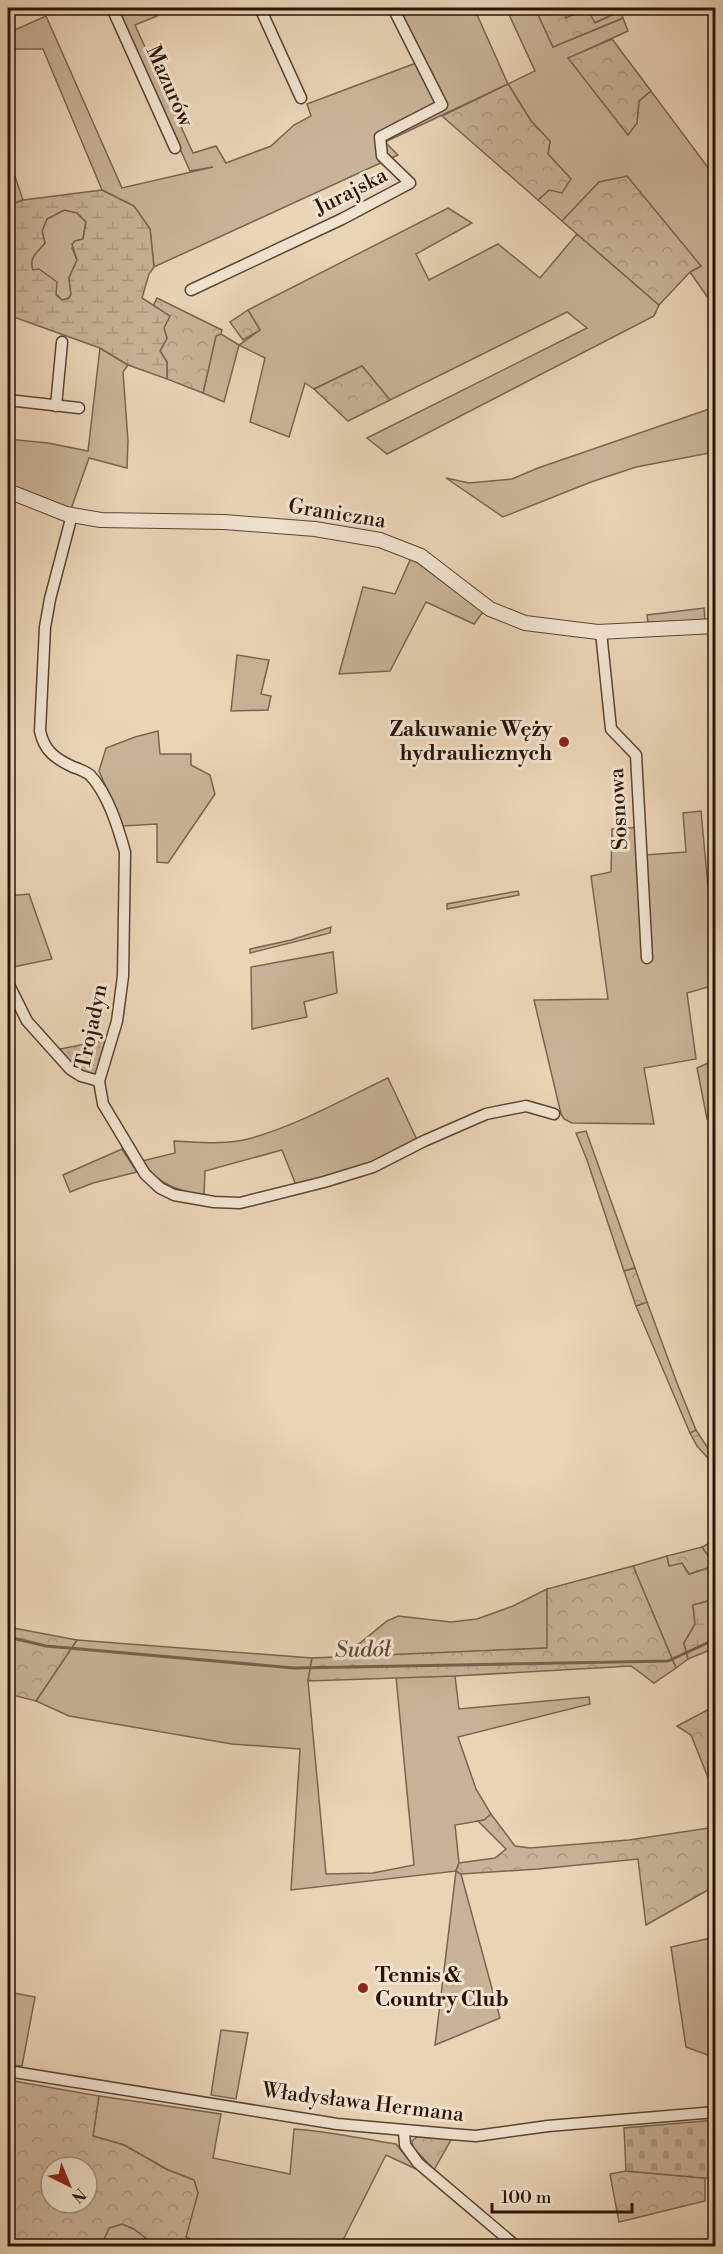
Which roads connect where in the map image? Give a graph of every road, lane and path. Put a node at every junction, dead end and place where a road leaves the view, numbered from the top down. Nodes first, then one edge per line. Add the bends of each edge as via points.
1 (112, 8) edge
2 (260, 8) edge
3 (393, 8) edge
4 (301, 98) dead end
5 (175, 148) dead end
6 (191, 290) dead end
7 (62, 342) dead end
8 (8, 400) edge
9 (56, 406) junction
10 (79, 408) dead end
11 (8, 491) edge
12 (72, 515) junction
13 (716, 626) edge
14 (601, 632) junction
15 (647, 958) dead end
16 (8, 983) edge
17 (99, 1081) junction
18 (554, 1114) dead end
19 (8, 2071) edge
20 (716, 2112) edge
21 (404, 2131) junction
22 (516, 2247) edge

1 - 5 street, Mazurów
2 - 4 street
3 - 6 street, Jurajska via 442,105 380,137 382,156 410,183
7 - 9 street
8 - 9 street
9 - 10 street
11 - 12 street, Graniczna
12 - 14 street, Graniczna via 101,520 267,525 368,537 421,556 504,617
12 - 17 street, Trojadyn via 45,627 40,731 50,754 87,773 97,784 125,852 123,976 117,1021
13 - 14 street, Graniczna
14 - 15 street, Sosnowa via 610,729 636,755
16 - 17 street via 27,1021 70,1068
17 - 18 street, Trojadyn via 103,1104 149,1179 174,1195 214,1202 240,1203 373,1167 486,1114 526,1106
19 - 21 street, Władysława Hermana
20 - 21 street, Władysława Hermana via 476,2136
21 - 22 street via 410,2154

